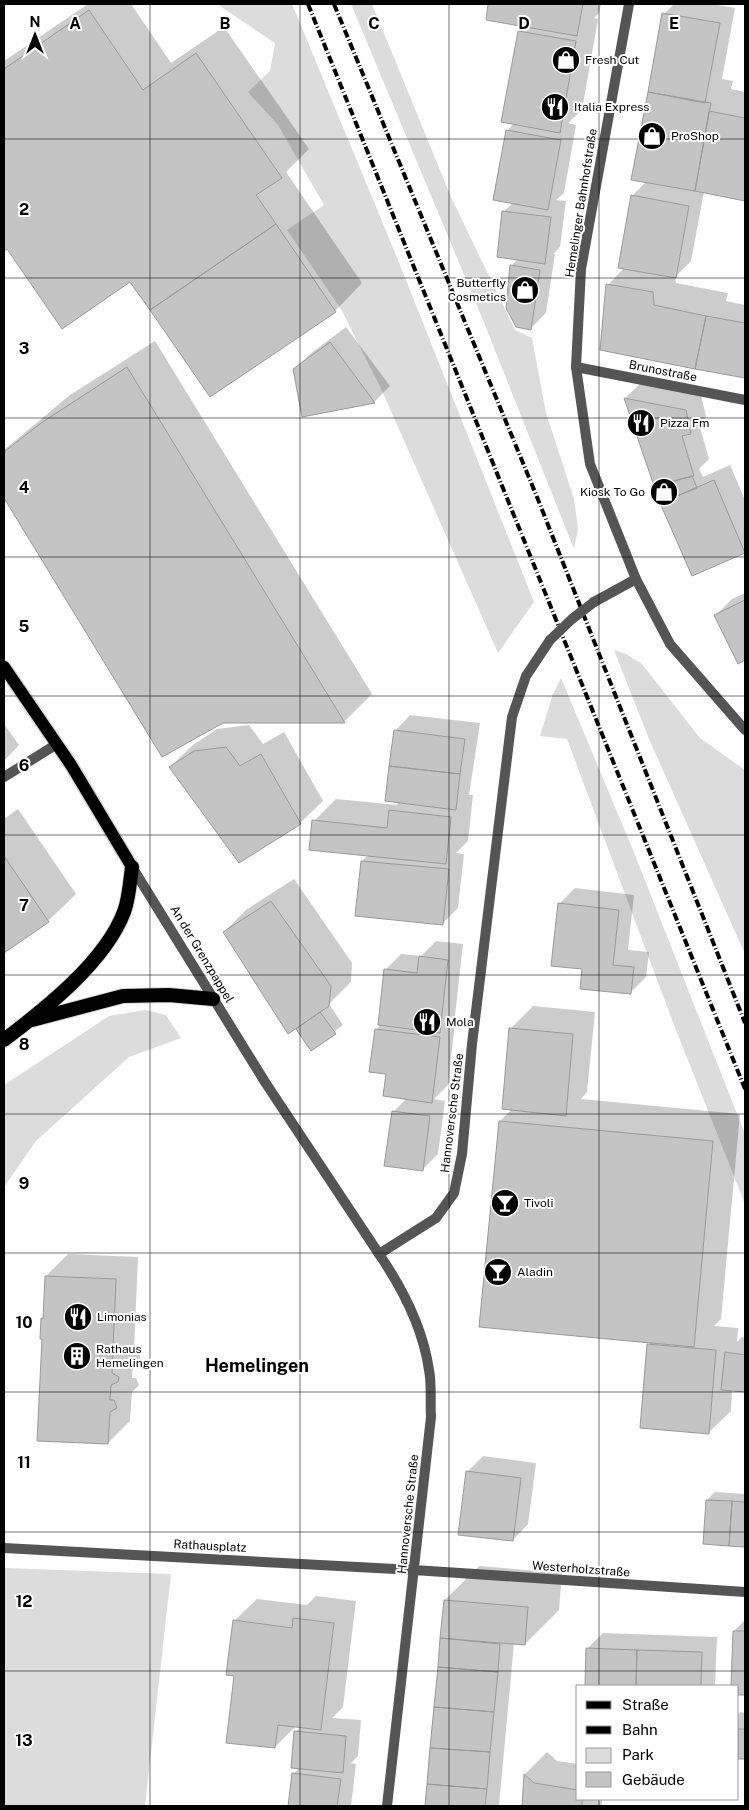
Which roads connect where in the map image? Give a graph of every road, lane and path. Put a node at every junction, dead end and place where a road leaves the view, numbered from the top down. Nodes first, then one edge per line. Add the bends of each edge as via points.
1 (629, 4) edge
2 (576, 368) junction
3 (745, 400) edge
4 (636, 579) junction
5 (4, 667) edge
6 (745, 730) edge
7 (57, 744) junction
8 (4, 777) edge
9 (132, 867) junction
10 (213, 999) junction
11 (29, 1021) junction
12 (4, 1040) edge
13 (379, 1254) junction
14 (4, 1548) edge
15 (414, 1570) junction
16 (745, 1592) edge
17 (387, 1806) edge

1 - 2 street, Hemelinger Bahnhofstraße via 581,269
2 - 3 street, Brunostraße
2 - 4 street, Hemelinger Bahnhofstraße via 590,464
4 - 6 street, Hemelinger Bahnhofstraße via 670,644
4 - 13 street, Hannoversche Straße, bridge via 572,618 550,640 526,676 512,717 472,1044 462,1154 454,1193 436,1218
5 - 7 main road, An der Grenzpappel
7 - 8 street
7 - 9 main road, An der Grenzpappel
9 - 10 street, An der Grenzpappel
9 - 11 highway via 124,912 96,959
10 - 11 highway via 123,996
10 - 13 street, An der Grenzpappel
11 - 12 highway
13 - 15 street, Hannoversche Straße via 401,1285 430,1371 431,1417
14 - 15 street, Rathausplatz
15 - 16 street, Westerholzstraße
15 - 17 street, Hannoversche Straße

